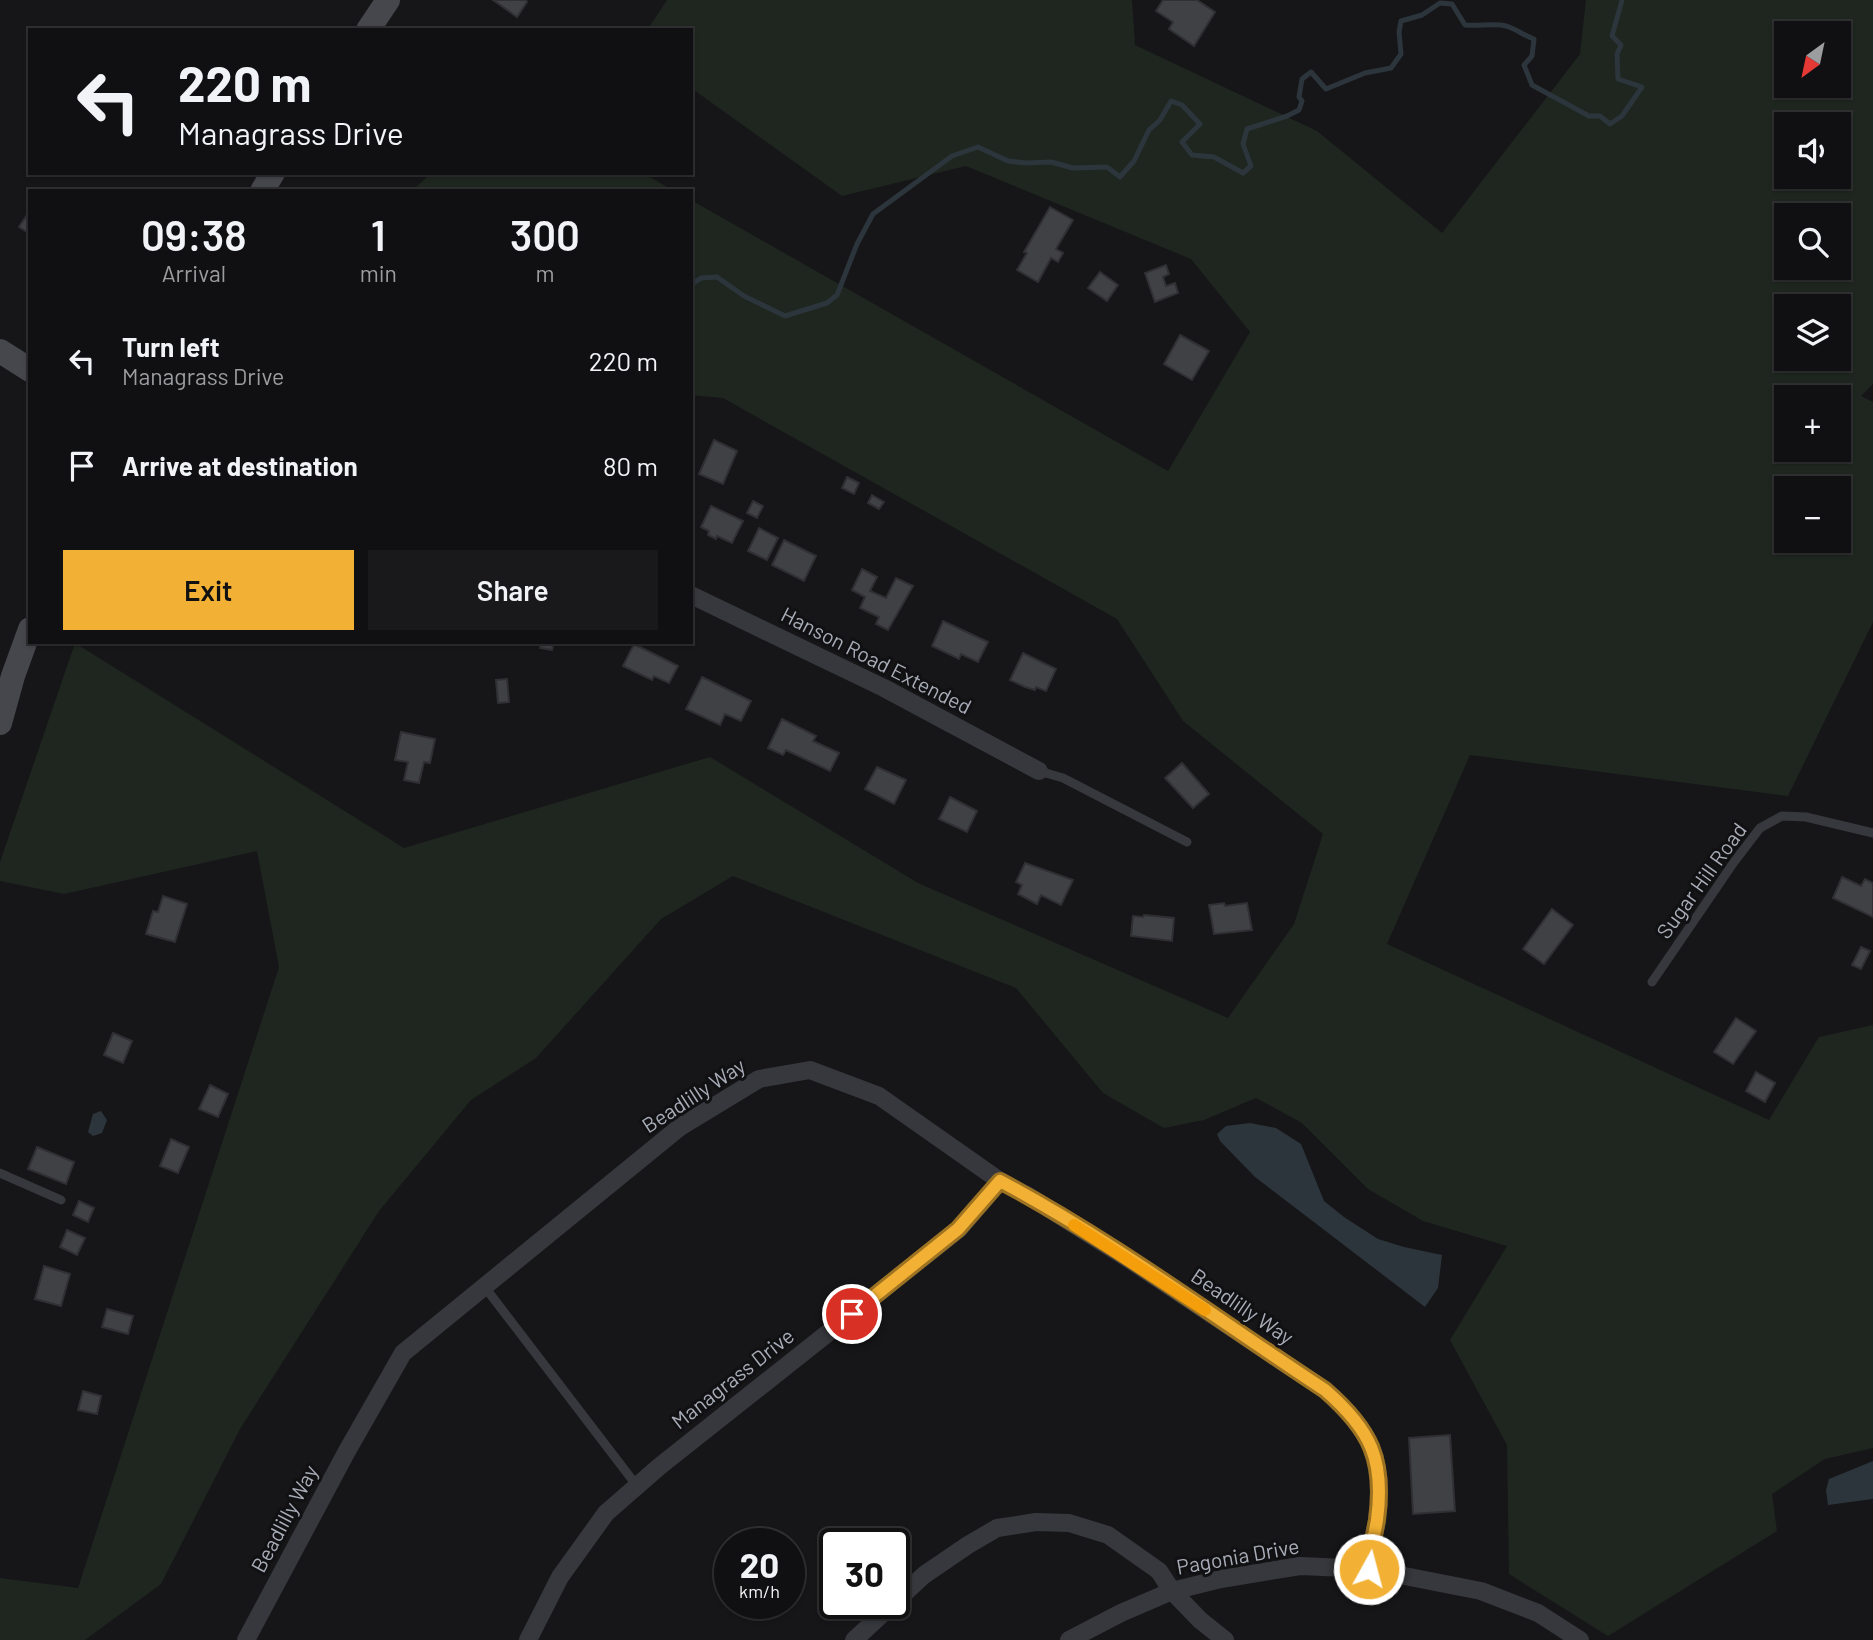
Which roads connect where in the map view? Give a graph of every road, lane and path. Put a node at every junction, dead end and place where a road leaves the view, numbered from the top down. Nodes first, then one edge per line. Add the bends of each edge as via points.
1 (388, 0) edge
2 (369, 28) edge
3 (0, 351) edge
4 (28, 369) edge
5 (693, 596) edge
6 (28, 635) edge
7 (0, 723) edge
8 (1038, 771) joint
9 (1873, 833) edge
10 (1187, 842) dead end
11 (1652, 982) dead end
12 (0, 1173) edge
13 (1000, 1181) junction
14 (61, 1200) dead end
15 (484, 1286) junction
16 (637, 1486) junction
17 (1369, 1569) junction
18 (1172, 1591) junction
19 (246, 1640) edge
20 (528, 1640) edge
21 (854, 1640) edge
22 (1069, 1640) edge
23 (1225, 1640) edge
24 (1580, 1640) edge

1 - 2 main road
3 - 4 main road
5 - 8 street, Hanson Road Extended via 884,688
6 - 7 main road
8 - 10 lane via 1063,778
9 - 11 lane, Sugar Hill Road via 1806,817 1782,816 1760,828
12 - 14 lane
13 - 15 street, Beadlilly Way via 879,1096 810,1070 759,1079 680,1127
13 - 16 street, Managrass Drive via 958,1229
13 - 17 street, Beadlilly Way via 1133,1262 1343,1406 1368,1437 1377,1461 1378,1506
15 - 16 lane
15 - 19 street, Beadlilly Way via 403,1353
16 - 20 street, Managrass Drive via 606,1513 560,1577
17 - 18 street, Pagonia Drive via 1300,1566
17 - 24 street, Pagonia Drive via 1481,1591 1538,1613
18 - 21 street via 1159,1571 1108,1535 1069,1523 997,1528 924,1575
18 - 22 street, Pagonia Drive
18 - 23 street

